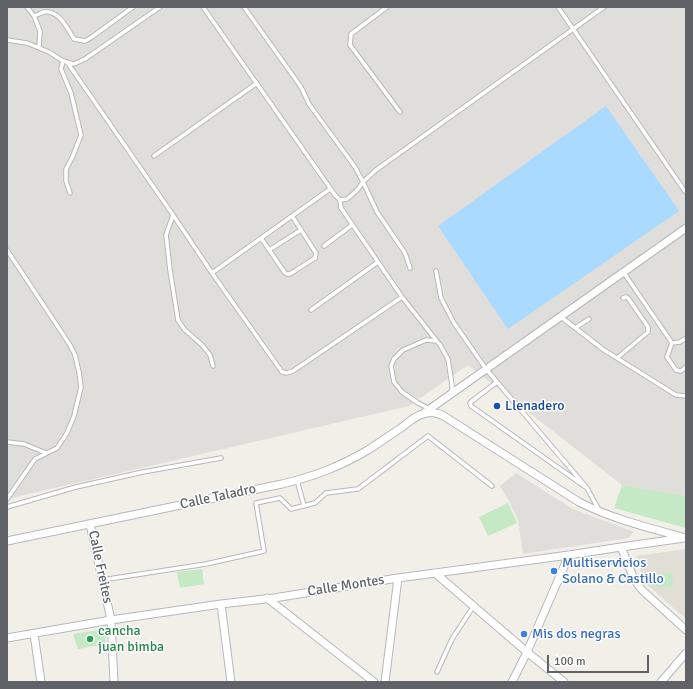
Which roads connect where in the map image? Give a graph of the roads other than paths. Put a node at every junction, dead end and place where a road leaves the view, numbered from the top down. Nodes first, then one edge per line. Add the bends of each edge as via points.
1 (27, 7) edge
2 (133, 7) edge
3 (160, 7) edge
4 (203, 7) edge
5 (244, 7) edge
6 (388, 7) edge
7 (558, 7) edge
8 (604, 7) edge
9 (34, 16) junction
10 (573, 29) junction
11 (7, 40) edge
12 (39, 48) junction
13 (63, 61) junction
14 (67, 62) junction
15 (256, 83) junction
16 (400, 112) dead end
17 (154, 156) dead end
18 (363, 182) junction
19 (330, 189) junction
20 (686, 192) edge
21 (70, 193) dead end
22 (340, 200) junction
23 (174, 215) junction
24 (292, 216) junction
25 (352, 225) junction
26 (686, 228) edge
27 (301, 230) junction
28 (261, 238) junction
29 (324, 246) dead end
30 (7, 250) edge
31 (269, 250) junction
32 (378, 262) junction
33 (410, 268) dead end
34 (436, 271) dead end
35 (623, 272) junction
36 (212, 273) junction
37 (402, 297) junction
38 (623, 298) dead end
39 (311, 310) dead end
40 (560, 317) junction
41 (590, 319) dead end
42 (575, 328) junction
43 (686, 338) edge
44 (437, 341) junction
45 (672, 343) junction
46 (617, 358) junction
47 (213, 366) dead end
48 (686, 367) edge
49 (486, 369) junction
50 (496, 382) junction
51 (452, 393) junction
52 (686, 396) edge
53 (430, 409) junction
54 (419, 415) junction
55 (7, 442) edge
56 (46, 453) junction
57 (221, 458) dead end
58 (297, 480) junction
59 (492, 486) dead end
60 (587, 488) junction
61 (7, 499) edge
62 (304, 506) junction
63 (7, 507) edge
64 (600, 511) junction
65 (90, 524) junction
66 (686, 538) edge
67 (7, 541) edge
68 (621, 547) junction
69 (569, 555) junction
70 (435, 573) junction
71 (398, 578) junction
72 (102, 580) junction
73 (267, 598) junction
74 (221, 604) junction
75 (474, 606) junction
76 (111, 620) junction
77 (686, 630) edge
78 (34, 634) junction
79 (7, 638) edge
80 (527, 652) junction
81 (686, 653) edge
82 (437, 672) dead end
83 (41, 682) edge
84 (114, 682) edge
85 (230, 682) edge
86 (374, 682) edge
87 (385, 682) edge
88 (512, 682) edge
89 (564, 682) edge
90 (661, 682) edge

1 - 9 lane
2 - 9 lane via 84,41 74,39 58,16 43,12
3 - 14 lane via 85,59 74,64
4 - 15 lane
5 - 18 lane via 301,87 309,104
6 - 16 lane via 351,34 350,45
7 - 10 lane
8 - 10 lane
9 - 12 lane via 40,31
10 - 18 lane via 376,170
10 - 20 lane
11 - 12 lane via 28,43
12 - 13 lane
13 - 14 lane
13 - 21 lane via 61,69 71,93 81,135 66,169
14 - 23 lane
15 - 17 lane
15 - 19 lane
18 - 22 lane via 347,199
18 - 33 lane via 377,212 405,253
19 - 22 lane
19 - 24 lane
22 - 25 lane via 341,208
23 - 36 lane
23 - 47 lane via 166,235 178,320 210,355
24 - 27 lane
24 - 28 lane
25 - 29 lane
25 - 32 lane
26 - 35 street
27 - 31 lane
27 - 31 lane via 316,256 290,274 285,273
28 - 31 lane
28 - 36 lane
30 - 56 lane via 70,345 79,372 81,387 68,434 57,448
32 - 37 lane
32 - 39 lane
34 - 49 lane via 440,298
35 - 40 street
35 - 45 lane
36 - 37 lane via 279,368 287,373
37 - 44 lane
38 - 46 lane via 628,298 648,327 648,332
40 - 42 lane
40 - 49 street
41 - 42 lane
42 - 46 lane
43 - 45 lane
44 - 51 lane via 448,359
44 - 53 lane via 426,340 403,350 394,358 391,366 394,382 402,392
45 - 48 lane via 667,357 676,370 681,371
46 - 52 lane via 676,395
49 - 50 lane
49 - 51 street
50 - 60 lane
50 - 60 lane via 472,401 471,406
51 - 53 street
53 - 54 street, Calle Taladro
54 - 58 street, Calle Taladro via 339,466
54 - 64 street, Calle Montes via 428,412 442,414 579,502
55 - 56 lane via 24,444
56 - 61 lane via 35,459
57 - 63 lane via 76,487
58 - 62 lane
58 - 65 street, Calle Taladro
59 - 62 lane via 428,436 358,489 326,493 315,503
60 - 64 lane
62 - 72 lane via 291,509 280,498 256,503 264,551 206,564
64 - 66 street, Calle Montes
65 - 67 street, Calle Taladro
65 - 72 street, Calle Freites
66 - 68 street, Calle Montes
68 - 69 street, Calle Montes
68 - 77 street via 634,579 642,590
69 - 70 street, Calle Montes
69 - 80 street
70 - 71 street, Calle Montes
70 - 75 street
71 - 73 street, Calle Montes
71 - 87 street
72 - 76 street, Calle Freites
73 - 74 street, Calle Montes
73 - 86 street
74 - 76 street, Calle Montes
74 - 85 street
75 - 80 street
75 - 82 lane via 452,639
76 - 78 street, Calle Montes
76 - 84 street, Calle Freites
78 - 79 street, Calle Montes
78 - 83 street
80 - 88 street
80 - 89 street
81 - 90 street

